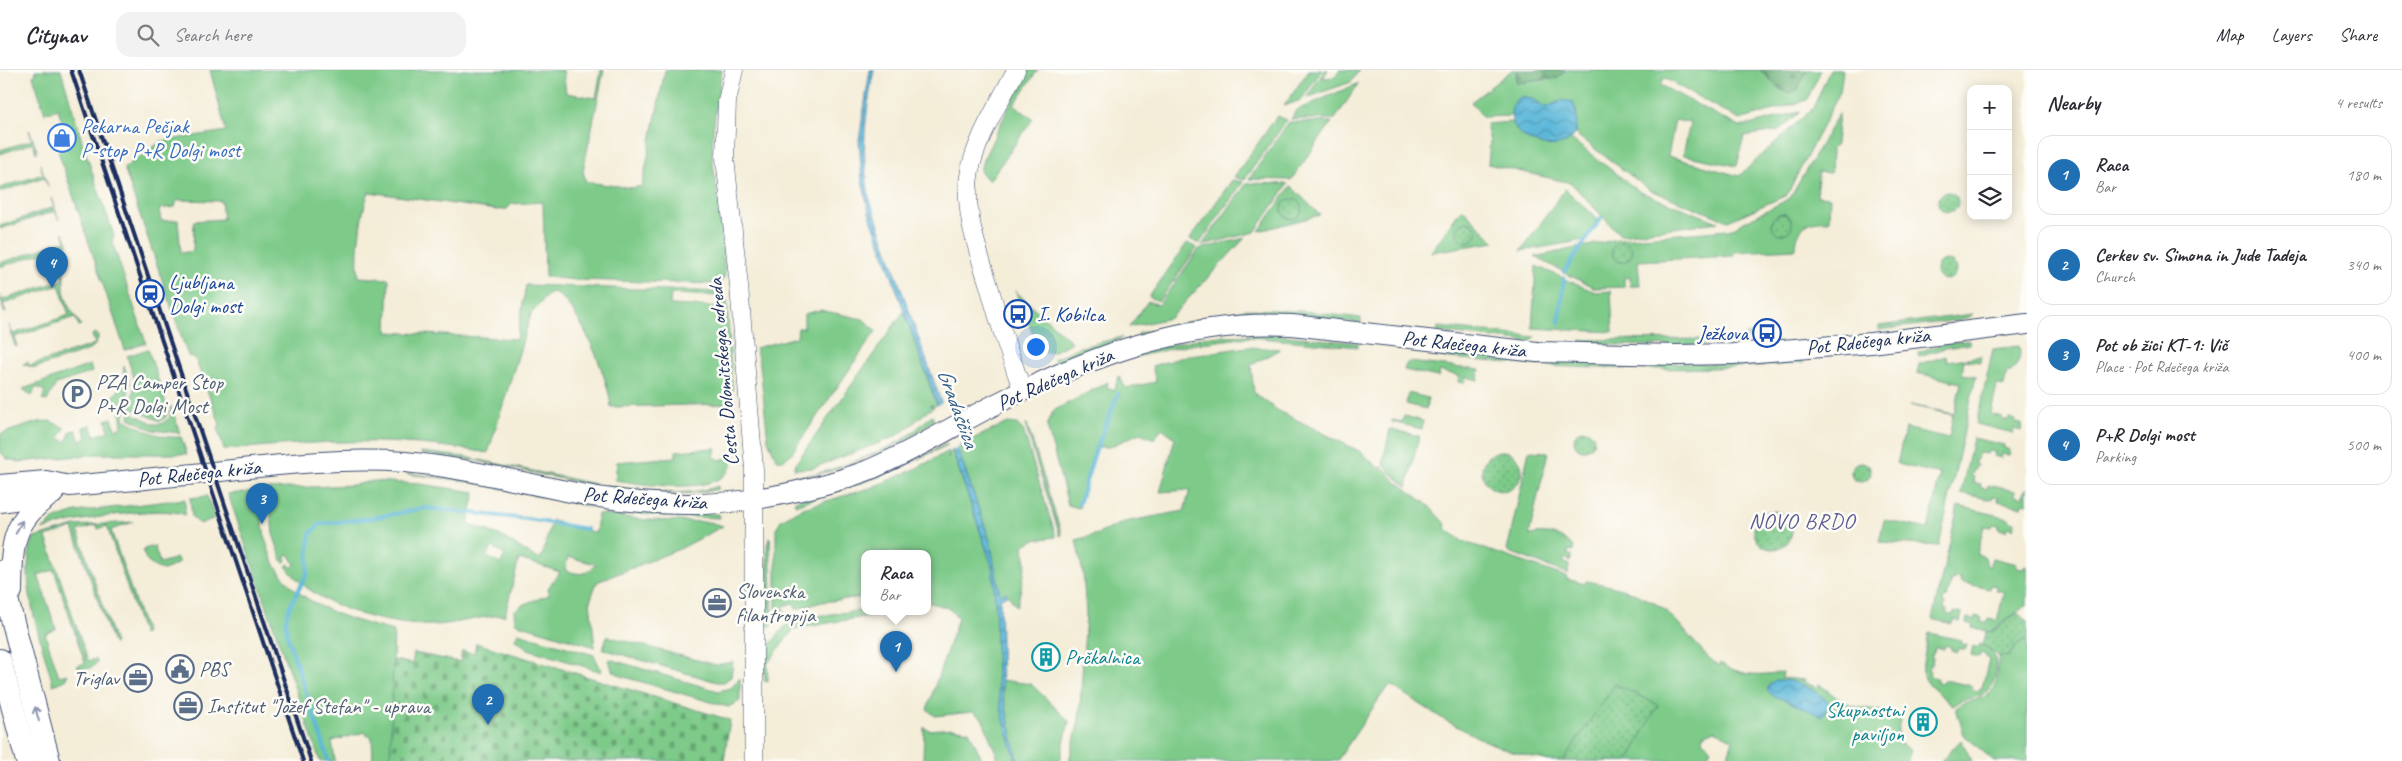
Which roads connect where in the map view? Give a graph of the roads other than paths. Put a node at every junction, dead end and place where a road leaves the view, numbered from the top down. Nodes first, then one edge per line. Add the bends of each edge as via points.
1 (734, 70) edge
2 (1016, 70) edge
3 (2027, 324) edge
4 (1023, 391) junction
5 (0, 485) edge
6 (70, 486) junction
7 (48, 496) junction
8 (754, 499) junction
9 (0, 502) edge
10 (0, 572) edge
11 (10, 609) junction
12 (0, 660) edge
13 (27, 761) edge
14 (49, 761) edge
15 (754, 761) edge

1 - 8 street, Cesta Dolomitskega odreda via 727,101 725,158 739,286
2 - 4 street via 975,153 968,199 981,262
3 - 4 main road, Pot Rdečega križa via 1872,343 1677,355 1537,352 1258,324 1148,341 1107,354
4 - 8 main road, Pot Rdečega križa via 868,470 820,485
5 - 6 main road, Pot Rdečega križa via 46,481
6 - 7 main road, Pot Rdečega križa
6 - 8 main road, Pot Rdečega križa via 281,464 373,461 465,470 629,501 710,504
7 - 9 main road, Pot Rdečega križa
11 -> 7 main road via 15,535 27,513
8 - 15 street, Cesta Dolomitskega odreda
10 - 11 main road
14 -> 11 main road
12 - 13 main road

